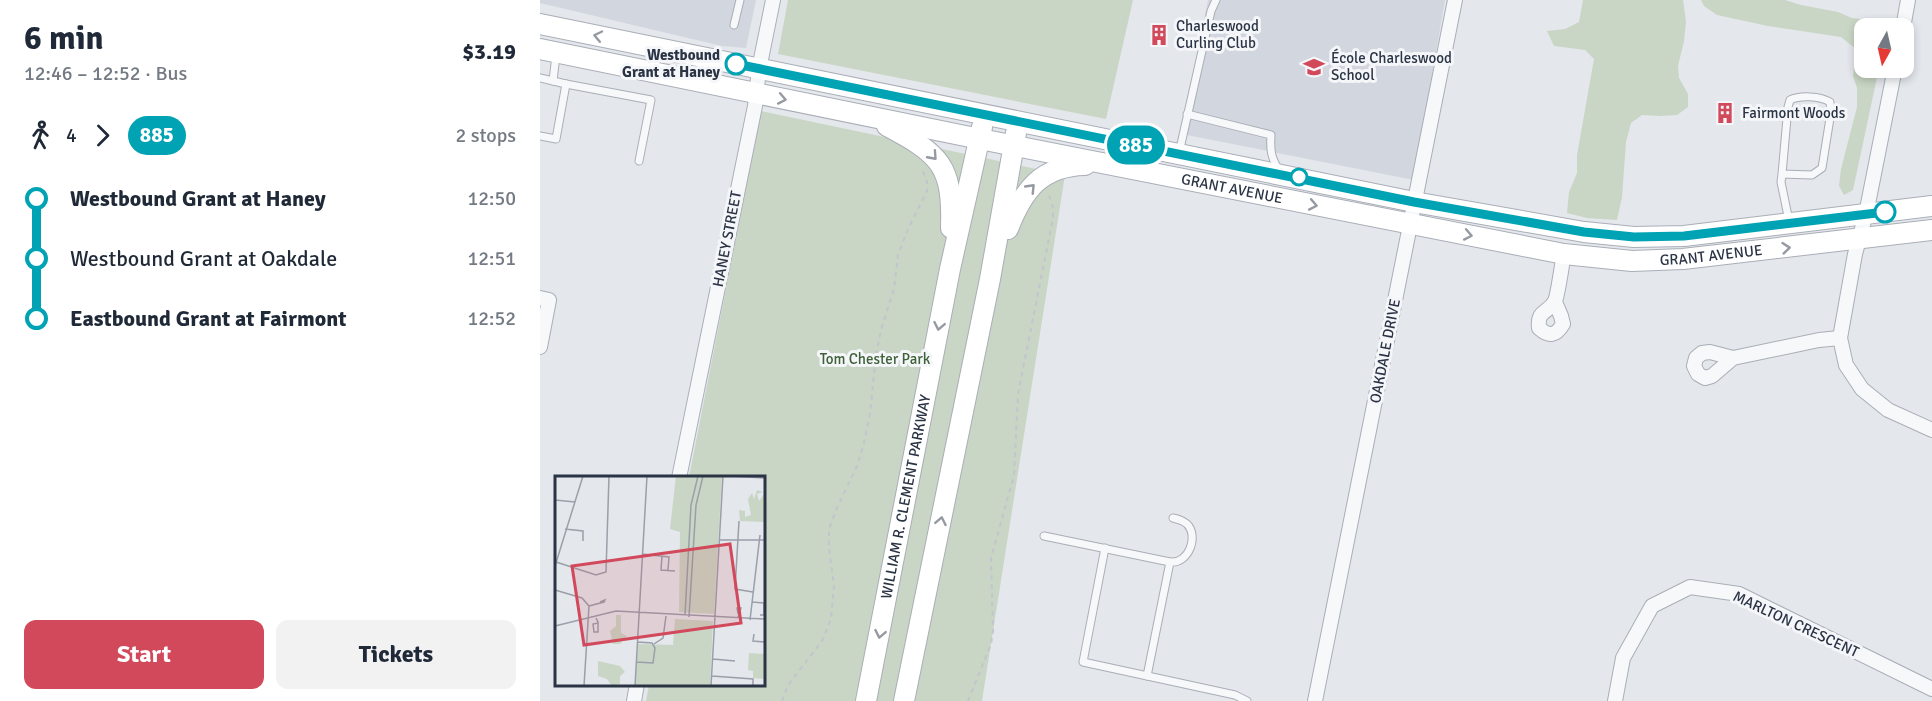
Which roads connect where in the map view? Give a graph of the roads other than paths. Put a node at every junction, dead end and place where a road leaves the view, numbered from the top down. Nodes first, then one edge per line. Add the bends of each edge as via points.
1 (740, 0) edge
2 (773, 0) edge
3 (1216, 0) edge
4 (1455, 0) edge
5 (1908, 0) edge
6 (1905, 18) edge
7 (540, 24) edge
8 (734, 25) dead end
9 (548, 51) edge
10 (759, 69) junction
11 (540, 78) edge
12 (1893, 78) edge
13 (553, 81) junction
14 (566, 84) junction
15 (756, 94) junction
16 (1187, 114) junction
17 (866, 115) junction
18 (984, 115) junction
19 (1018, 121) junction
20 (540, 136) edge
21 (980, 139) junction
22 (1014, 145) junction
23 (1179, 153) junction
24 (639, 160) dead end
25 (1112, 165) junction
26 (1282, 174) junction
27 (1782, 174) junction
28 (1414, 202) junction
29 (1932, 206) edge
30 (1866, 214) junction
31 (1790, 223) junction
32 (1410, 224) junction
33 (1932, 231) edge
34 (1859, 239) junction
35 (1564, 254) junction
36 (950, 269) junction
37 (990, 279) junction
38 (540, 298) edge
39 (1555, 302) dead end
40 (1840, 338) junction
41 (540, 347) edge
42 (1733, 358) dead end
43 (1932, 430) edge
44 (679, 476) edge
45 (1173, 518) dead end
46 (1044, 536) dead end
47 (1105, 548) junction
48 (1170, 562) junction
49 (1148, 676) junction
50 (637, 686) edge
51 (1932, 689) edge
52 (634, 701) edge
53 (866, 701) edge
54 (904, 701) edge
55 (1247, 701) edge
56 (1315, 701) edge
57 (1615, 701) edge

1 - 8 lane
2 - 10 street, HANEY STREET
3 - 16 lane
4 - 28 street, OAKDALE DRIVE
5 - 6 street
10 -> 7 main road, GRANT AVENUE
9 - 13 lane
9 - 15 main road, GRANT AVENUE
10 - 15 street, HANEY STREET
10 - 18 main road, GRANT AVENUE
11 - 13 lane
12 - 30 street
13 - 14 lane
14 - 20 lane via 556,139
14 - 24 lane via 651,100
15 -> 17 main road, GRANT AVENUE
15 - 44 street, HANEY STREET
16 - 23 lane
16 - 26 lane via 1271,135 1272,158
17 - 21 main road, GRANT AVENUE
17 -> 36 main road via 928,150 945,172 952,207
18 - 19 main road, GRANT AVENUE
18 - 21 main road, WILLIAM R. CLEMENT PARKWAY
19 - 22 main road
19 - 23 main road, GRANT AVENUE
21 - 22 main road, GRANT AVENUE
21 - 36 main road, WILLIAM R. CLEMENT PARKWAY
22 - 25 main road, GRANT AVENUE
22 - 37 main road
23 - 26 main road, GRANT AVENUE
25 -> 32 main road, GRANT AVENUE
37 -> 25 main road via 1018,205 1034,185 1059,168
26 - 28 main road, GRANT AVENUE
27 - 27 lane via 1790,100 1826,99 1831,112 1822,168 1812,175
27 - 31 lane
28 - 31 main road, GRANT AVENUE via 1634,237 1684,236
28 - 32 street, OAKDALE DRIVE
29 - 30 main road, GRANT AVENUE
30 - 31 main road, GRANT AVENUE
30 - 34 street
32 -> 35 main road, GRANT AVENUE
32 - 56 street, OAKDALE DRIVE
33 - 34 main road, GRANT AVENUE
35 -> 34 main road, GRANT AVENUE via 1632,261 1683,259
34 - 40 street
35 - 39 street
36 -> 53 main road, WILLIAM R. CLEMENT PARKWAY
54 -> 37 main road
38 - 41 street via 549,300
40 - 42 street
40 - 43 street via 1846,365 1862,389 1888,410
45 - 48 lane via 1187,524 1191,531 1190,549 1185,558
46 - 47 lane
47 - 48 lane
47 - 49 lane via 1083,662
48 - 49 lane
49 - 55 lane
50 - 52 street
51 - 57 street, MARLTON CRESCENT via 1739,594 1690,587 1652,606 1623,658

